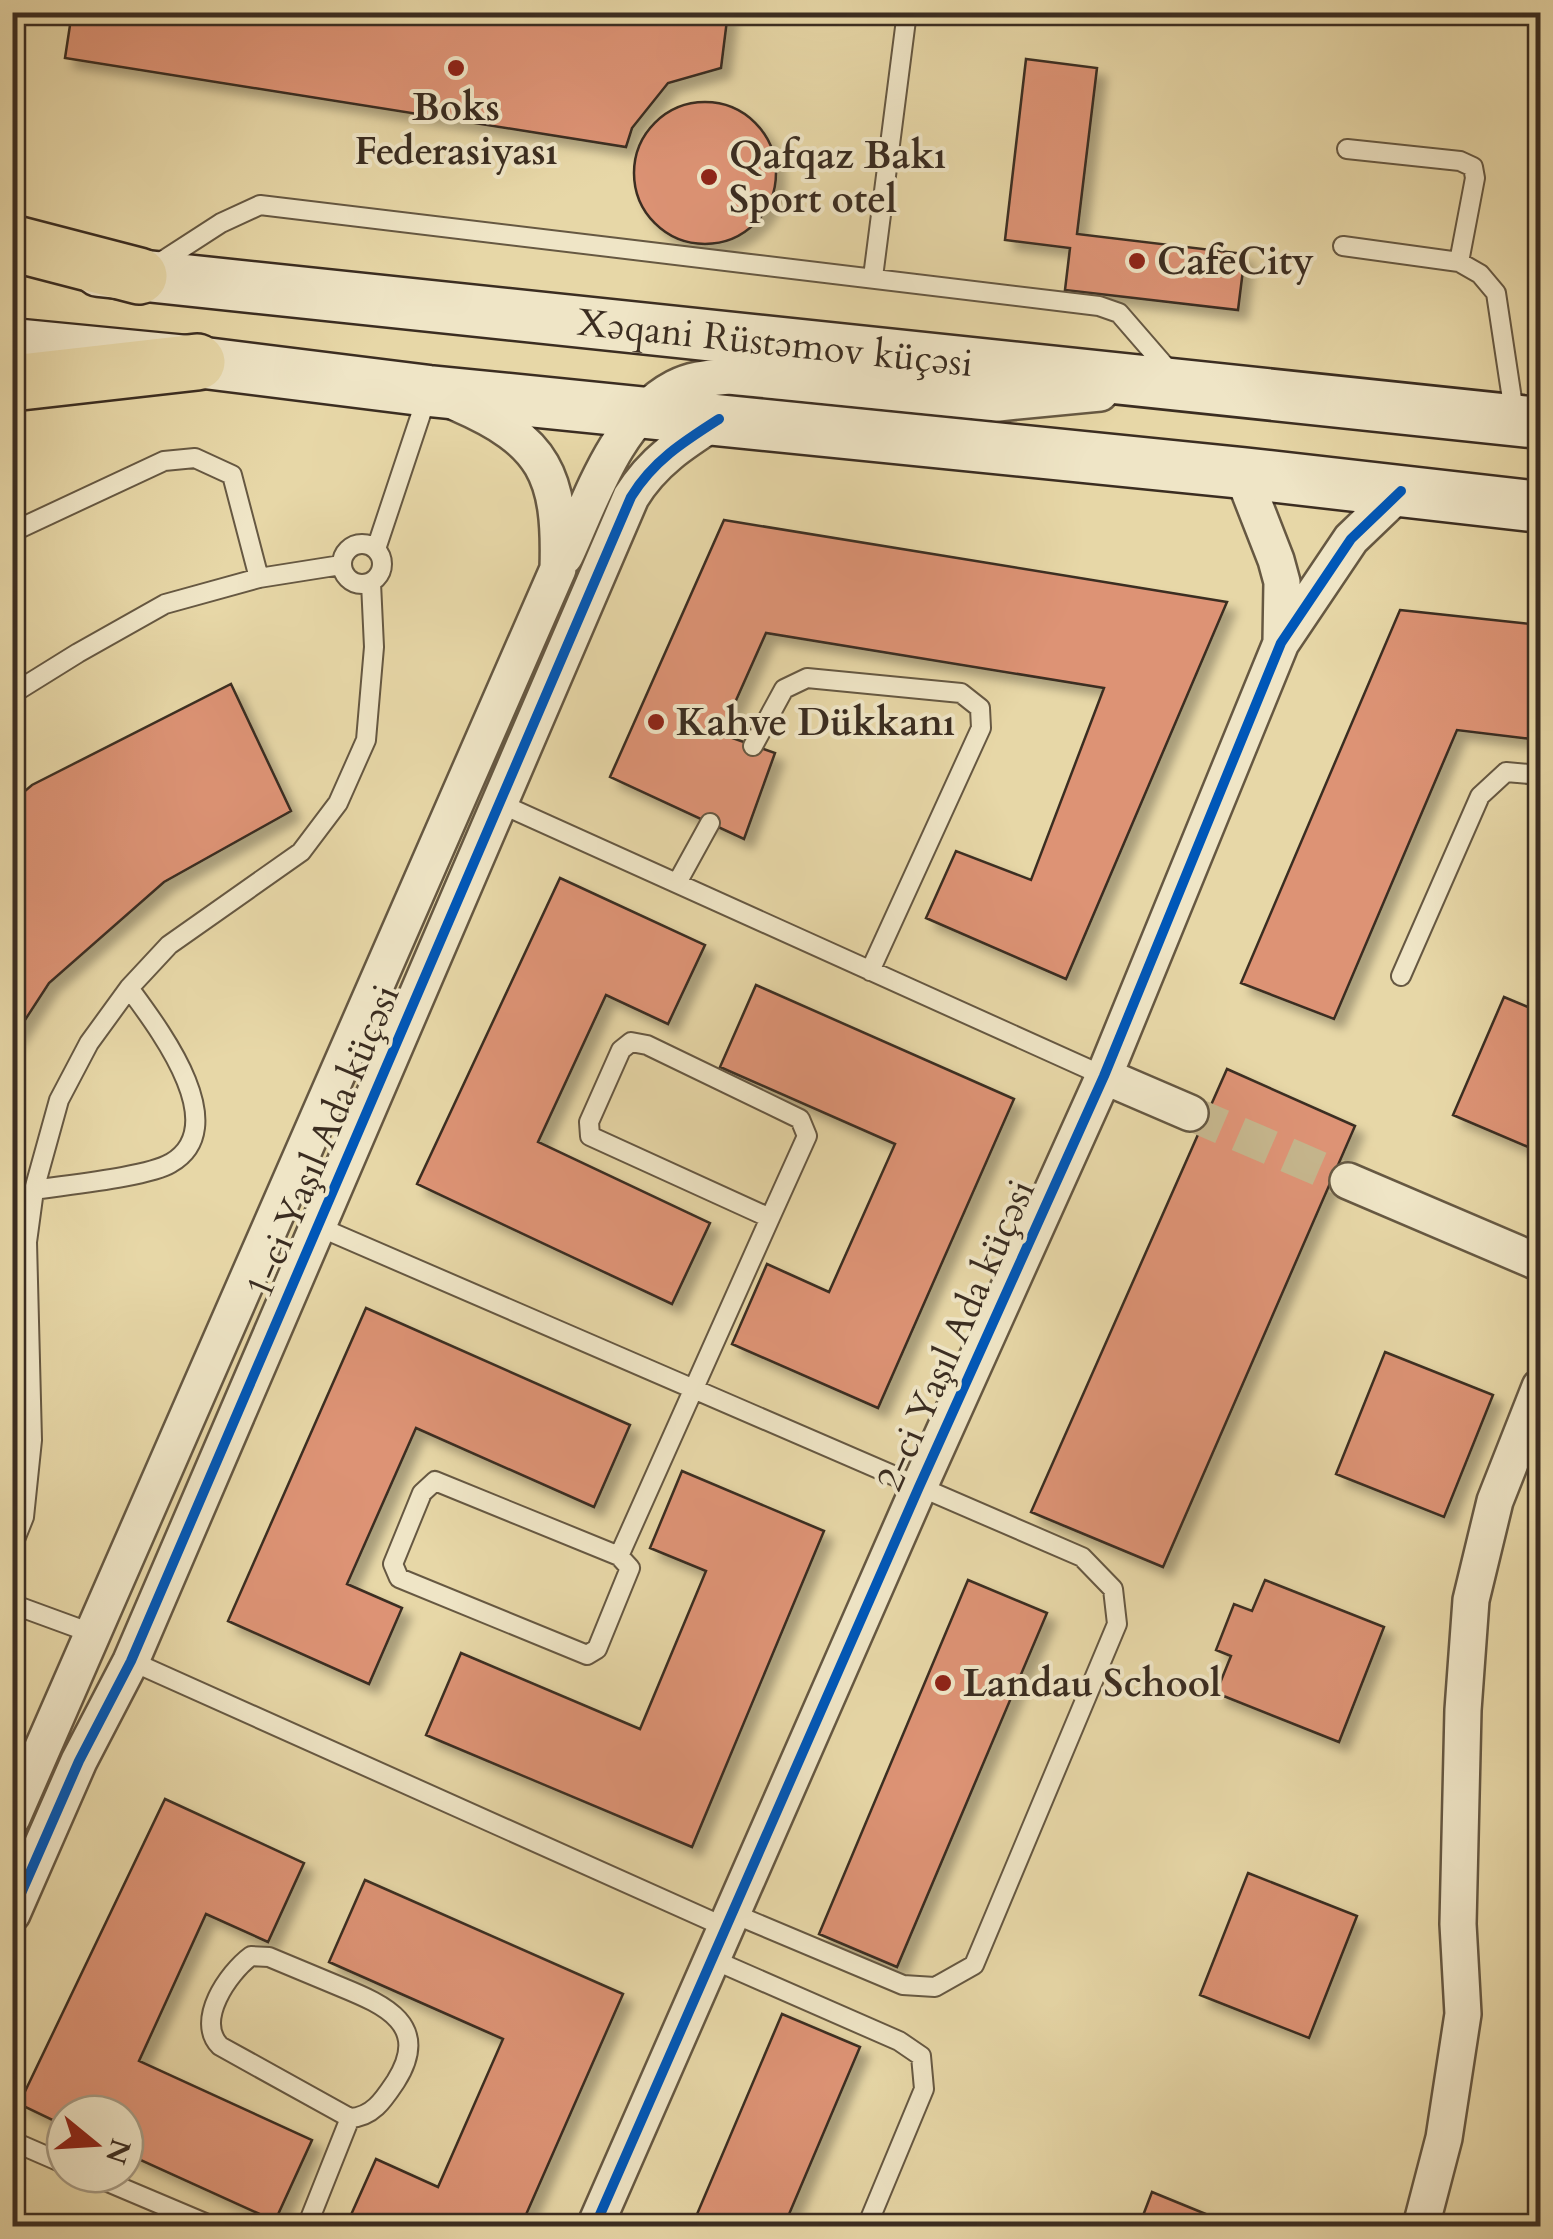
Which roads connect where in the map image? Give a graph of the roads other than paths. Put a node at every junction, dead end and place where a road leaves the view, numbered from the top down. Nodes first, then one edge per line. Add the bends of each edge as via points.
1 (907, 12) edge
2 (1347, 149) dead end
3 (12, 243) edge
4 (1343, 246) dead end
5 (12, 261) edge
6 (1459, 262) junction
7 (139, 276) junction
8 (873, 277) junction
9 (12, 344) edge
10 (198, 362) junction
11 (12, 384) edge
12 (1181, 385) junction
13 (429, 391) junction
14 (645, 412) junction
15 (719, 420) junction
16 (1528, 421) edge
17 (1242, 473) junction
18 (1401, 491) junction
19 (1540, 507) edge
20 (12, 532) edge
21 (376, 548) junction
22 (341, 566) junction
23 (558, 569) junction
24 (259, 578) junction
25 (371, 583) junction
26 (1280, 643) junction
27 (12, 694) edge
28 (753, 746) dead end
29 (1540, 775) edge
30 (501, 804) junction
31 (710, 823) dead end
32 (677, 883) junction
33 (870, 971) junction
34 (1401, 976) dead end
35 (129, 988) junction
36 (1104, 1076) junction
37 (1190, 1112) tunnel mouth
38 (1348, 1181) tunnel mouth
39 (34, 1190) junction
40 (770, 1218) junction
41 (317, 1226) junction
42 (1540, 1263) edge
43 (1540, 1387) edge
44 (691, 1390) junction
45 (919, 1487) junction
46 (12, 1548) edge
47 (619, 1556) junction
48 (12, 1604) edge
49 (94, 1634) junction
50 (131, 1660) junction
51 (12, 1818) edge
52 (12, 1914) edge
53 (725, 1934) junction
54 (350, 2118) junction
55 (12, 2141) edge
56 (45, 2155) edge
57 (136, 2194) edge
58 (212, 2226) edge
59 (307, 2226) edge
60 (595, 2226) edge
61 (867, 2226) edge
62 (1420, 2226) edge

1 - 8 lane
2 - 6 lane via 1473,167
3 - 7 highway
4 - 6 lane
5 - 7 main road, Xəqani Rüstəmov küçəsi
6 - 16 lane via 1496,292
7 - 8 lane via 260,206
7 - 12 main road, Xəqani Rüstəmov küçəsi
8 - 12 lane via 1099,306 1119,314
9 - 10 main road
10 - 11 highway
10 - 13 main road
12 - 14 street via 998,403 729,376 674,388
12 - 16 main road, Xəqani Rüstəmov küçəsi
13 - 14 main road
13 - 21 lane
13 - 23 street, 1-ci Yaşıl Ada küçəsi via 496,420 541,461 560,522
14 - 15 main road
14 - 23 street via 608,466
15 - 17 main road
15 - 30 street, 1-ci Yaşıl Ada küçəsi via 668,452 631,497
17 - 18 main road
17 - 26 street, 2-ci Yaşıl Ada küçəsi via 1282,582
18 - 19 main road
18 - 26 street, 2-ci Yaşıl Ada küçəsi via 1350,539
20 - 24 lane via 164,462 195,458 232,475
21 - 22 lane via 353,545
21 - 25 lane via 382,562
22 - 24 lane
22 - 25 lane via 348,580
23 - 49 street, 1-ci Yaşıl Ada küçəsi
24 - 27 lane via 165,604
25 - 35 lane via 374,648 366,740 338,802 301,852 169,945
26 - 36 street, 2-ci Yaşıl Ada küçəsi
28 - 33 lane via 784,690 807,678 961,693 980,708 981,728
29 - 34 lane via 1506,772 1480,796
30 - 32 lane
30 - 41 street, 1-ci Yaşıl Ada küçəsi
31 - 32 lane
32 - 33 lane
33 - 36 lane
35 - 39 lane via 88,1043 60,1100
35 - 39 lane via 188,1084 195,1120 191,1144 171,1164
36 - 37 street
36 - 45 street, 2-ci Yaşıl Ada küçəsi
38 - 42 street
39 - 46 lane via 28,1242 32,1440 24,1517
40 - 40 lane via 808,1136 800,1119 647,1045 632,1042 621,1050 589,1122 590,1136
40 - 44 lane
41 - 44 lane
41 - 50 street, 1-ci Yaşıl Ada küçəsi
43 - 62 street via 1494,1500 1471,1600 1458,1924 1463,2014 1444,2138
44 - 45 lane
44 - 47 lane
45 - 53 street, 2-ci Yaşıl Ada küçəsi
45 - 53 lane via 1082,1558 1113,1588 1118,1624 974,1965 935,1987 903,1985
47 - 47 lane via 630,1568 597,1649 586,1654 400,1578 393,1564 422,1493 435,1481
48 - 49 lane
49 - 51 street, 1-ci Yaşıl Ada küçəsi
50 - 52 street, 1-ci Yaşıl Ada küçəsi
50 - 53 lane
53 - 60 street, 2-ci Yaşıl Ada küçəsi
53 - 61 lane via 921,2056 924,2090
54 - 54 lane via 370,2114 398,2076 407,2056 405,2027 387,2006 269,1957 250,1956 233,1969 210,2019 212,2038
54 - 59 lane
55 - 56 lane
57 - 58 lane

